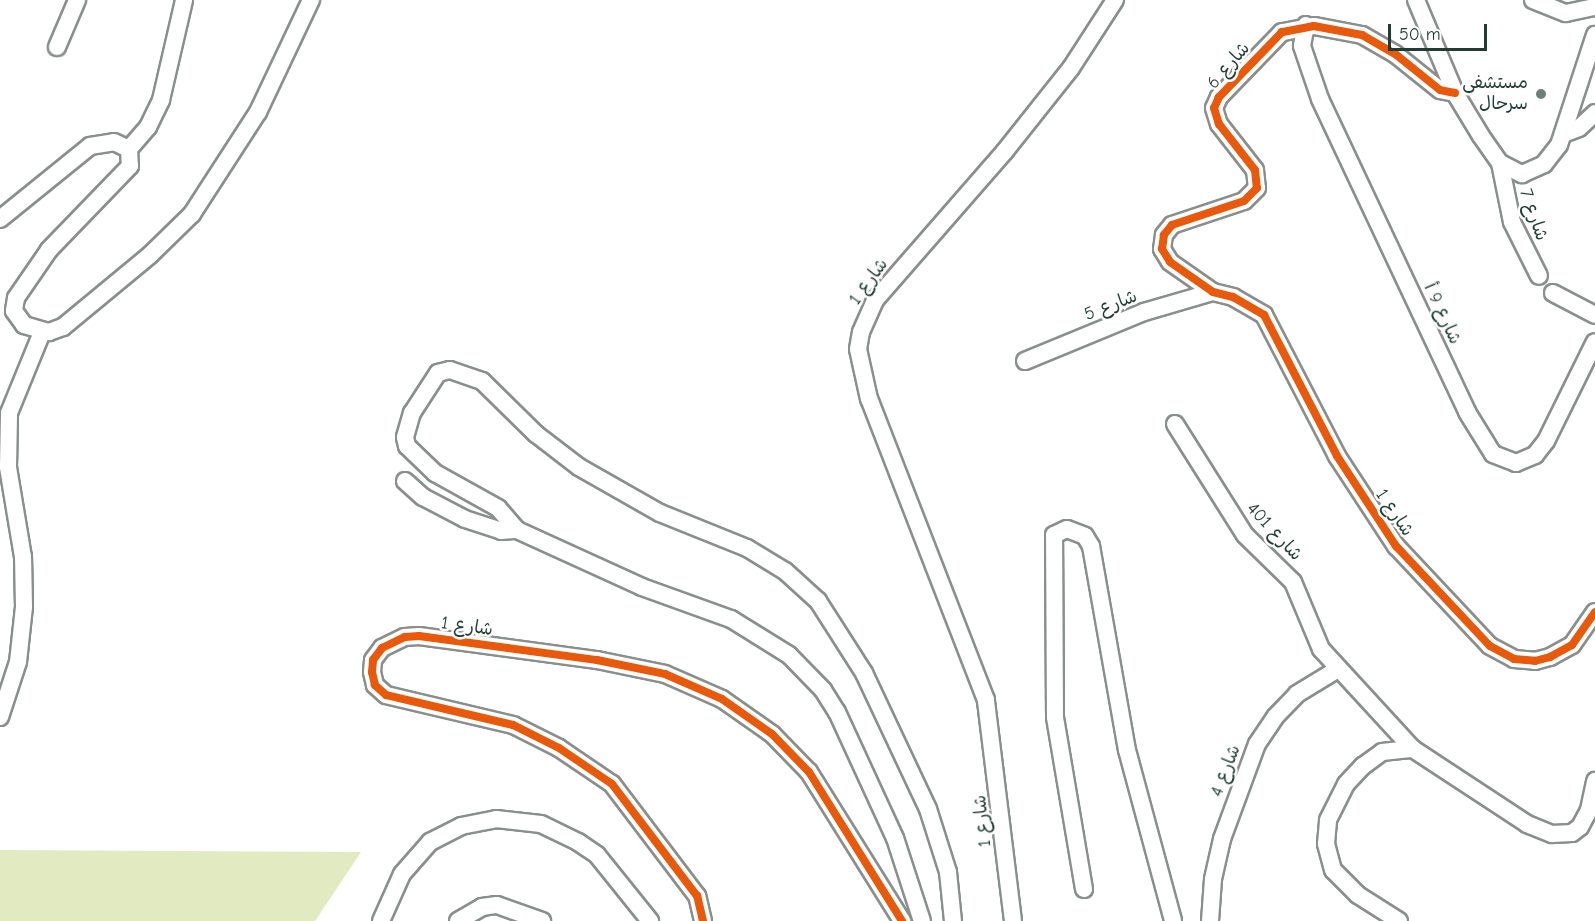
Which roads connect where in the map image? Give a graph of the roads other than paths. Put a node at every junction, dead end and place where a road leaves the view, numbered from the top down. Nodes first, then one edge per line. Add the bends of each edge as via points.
1 (77, 0) edge
2 (184, 0) edge
3 (311, 0) edge
4 (1115, 0) edge
5 (1416, 0) edge
6 (1533, 0) edge
7 (1595, 8) edge
8 (1306, 25) junction
9 (1595, 35) edge
10 (57, 47) dead end
11 (1455, 93) junction
12 (1595, 113) edge
13 (1563, 134) junction
14 (129, 149) junction
15 (1500, 163) junction
16 (0, 219) edge
17 (1539, 276) dead end
18 (1213, 292) junction
19 (1553, 293) dead end
20 (1595, 315) edge
21 (42, 332) junction
22 (1595, 342) edge
23 (1025, 361) dead end
24 (1175, 424) dead end
25 (405, 481) dead end
26 (517, 530) junction
27 (1595, 612) edge
28 (1338, 669) junction
29 (0, 717) edge
30 (1413, 749) junction
31 (1595, 781) edge
32 (1084, 889) dead end
33 (381, 921) edge
34 (458, 921) edge
35 (542, 921) edge
36 (650, 921) edge
37 (703, 921) edge
38 (902, 921) edge
39 (922, 921) edge
40 (954, 921) edge
41 (1013, 921) edge
42 (1173, 921) edge
43 (1210, 921) edge
44 (1399, 921) edge

1 - 10 street
2 - 14 street via 161,100 148,127
3 - 21 street via 258,112 192,214 150,255 63,327
4 - 41 street, شارع 1 via 1071,68 1005,151 876,299 858,349 869,399 986,700
5 - 11 street
6 - 7 street via 1566,13
8 - 11 street, شارع 6 via 1344,29 1376,41 1440,90
8 - 18 street, شارع 6 via 1282,32 1219,97 1214,108 1219,124 1255,170 1257,188 1244,201 1180,221 1164,234 1165,257
8 - 22 street, شارع 9 أ via 1302,46 1320,99 1467,412 1493,454 1516,463 1535,455 1546,441
9 - 13 street
11 - 15 street
12 - 13 street via 1579,128
13 - 15 street via 1553,156 1534,170 1522,174
14 - 16 street via 114,142 90,146
14 - 21 street via 130,166 49,250 16,298 14,310 18,319
15 - 17 street, شارع 7 via 1512,222
18 - 23 street, شارع 5 via 1144,312
18 - 27 street, شارع 1 via 1233,297 1264,315 1337,456 1396,546 1490,646 1514,659 1535,661 1550,657 1572,645
19 - 20 street
21 - 29 street via 9,413 8,467 22,545 24,607 18,662
24 - 28 street, شارع 401 via 1245,535 1293,582 1309,628
25 - 26 street via 423,497 465,519 501,531
26 - 39 street via 642,587 731,620 775,643 800,666 823,690 849,739 895,838
26 - 40 street via 498,508 435,473 407,446 405,436 412,412 438,373 450,370 482,381 543,441 579,467 660,513 747,548 785,571 818,601 864,674 928,809 948,872
28 - 30 street, شارع 401
28 - 43 street, شارع 4 via 1297,694 1257,744 1222,839 1213,879
30 - 31 street, شارع 401 via 1527,825 1552,834 1572,833 1589,810
30 - 44 street via 1382,752 1346,784 1328,820 1326,844 1333,870 1358,895
32 - 42 street via 1055,717 1054,535 1067,529 1084,536 1092,546 1127,750
33 - 36 street via 402,874 430,842 461,826 496,819 541,824 578,842 597,855
34 - 35 street via 482,907 497,905
37 - 38 street, شارع 1 via 697,896 612,784 559,748 513,725 386,695 375,685 372,672 373,660 382,648 405,637 419,636 597,660 665,674 722,699 772,734 809,772

